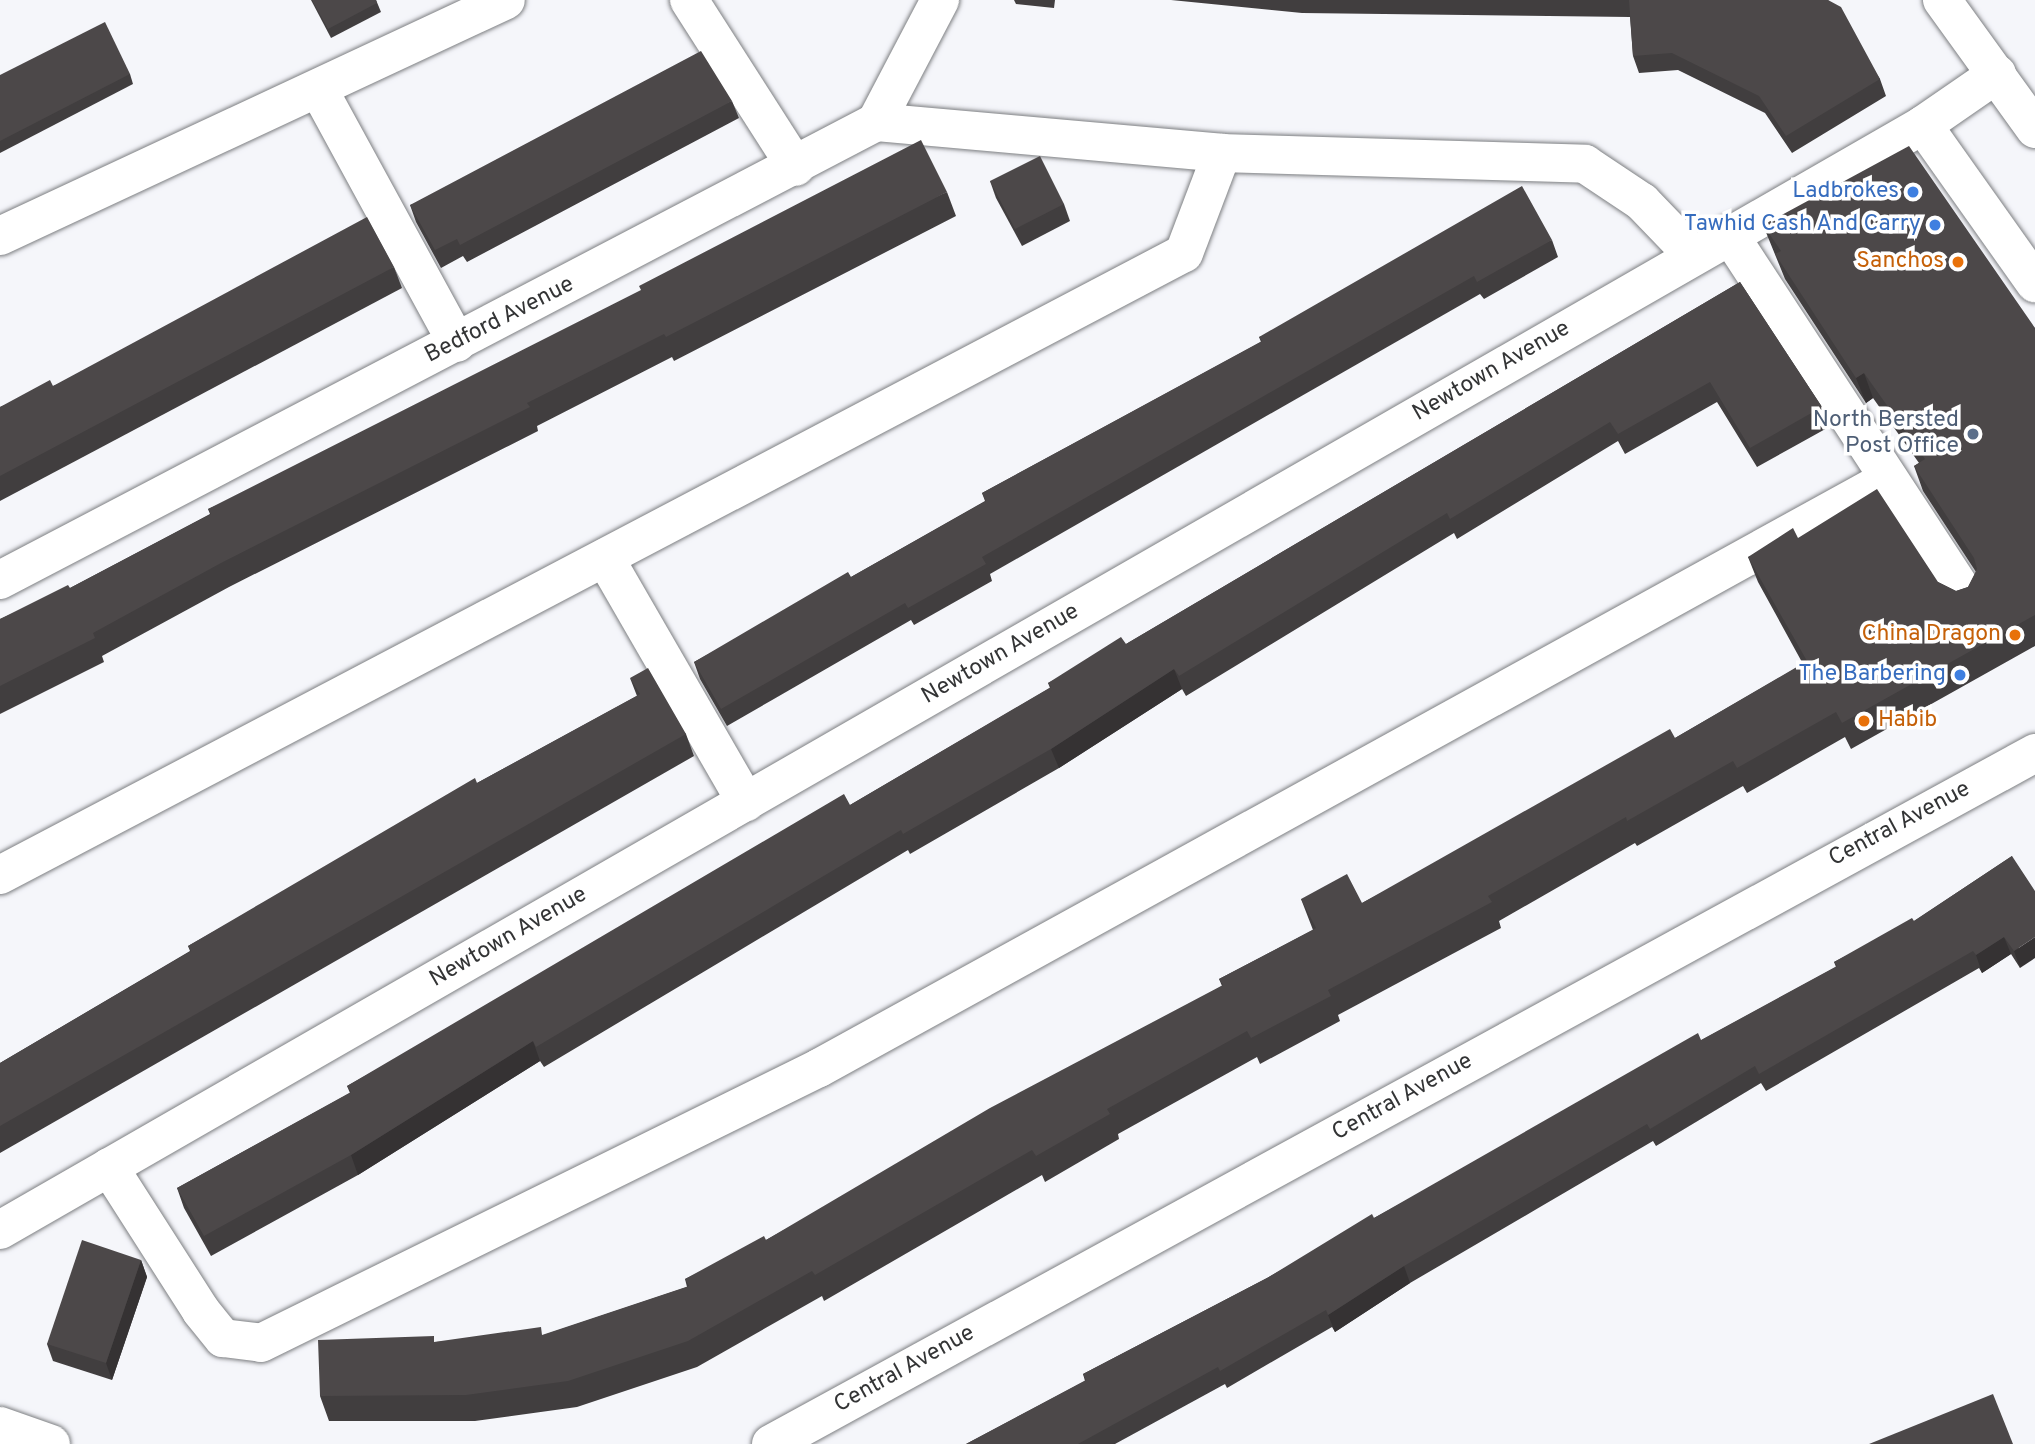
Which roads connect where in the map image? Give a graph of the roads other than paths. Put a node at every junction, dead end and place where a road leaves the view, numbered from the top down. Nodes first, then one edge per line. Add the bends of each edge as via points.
1 (506, 0) edge
2 (689, 0) edge
3 (940, 0) edge
4 (1942, 0) edge
5 (1997, 74) junction
6 (319, 90) junction
7 (876, 122) junction
8 (1923, 125) junction
9 (2035, 129) edge
10 (1222, 153) junction
11 (796, 167) junction
12 (1729, 234) junction
13 (0, 236) edge
14 (1694, 256) junction
15 (2035, 283) edge
16 (457, 343) junction
17 (1888, 479) junction
18 (605, 558) junction
19 (0, 580) edge
20 (1965, 595) edge
21 (2035, 753) edge
22 (746, 802) junction
23 (0, 875) edge
24 (109, 1167) junction
25 (0, 1230) edge
26 (0, 1426) edge
27 (51, 1444) edge
28 (771, 1444) edge

1 - 6 street
2 - 11 street
3 - 7 street
4 - 5 street
5 - 8 street, Newtown Avenue
5 - 9 street
6 - 13 street
6 - 16 street
7 - 10 street
7 - 11 street, Bedford Avenue
8 - 12 street, Newtown Avenue
8 - 15 street
10 - 14 street via 1585,164 1643,202
10 - 18 street via 1184,253
11 - 16 street, Bedford Avenue
12 - 14 street, Newtown Avenue
12 - 17 street
14 - 22 street, Newtown Avenue
16 - 19 street, Bedford Avenue
17 - 20 street
17 - 24 street via 819,1068 261,1343 223,1338
18 - 22 street
18 - 23 street
21 - 28 street, Central Avenue
22 - 24 street, Newtown Avenue
24 - 25 street, Newtown Avenue
26 - 27 street

